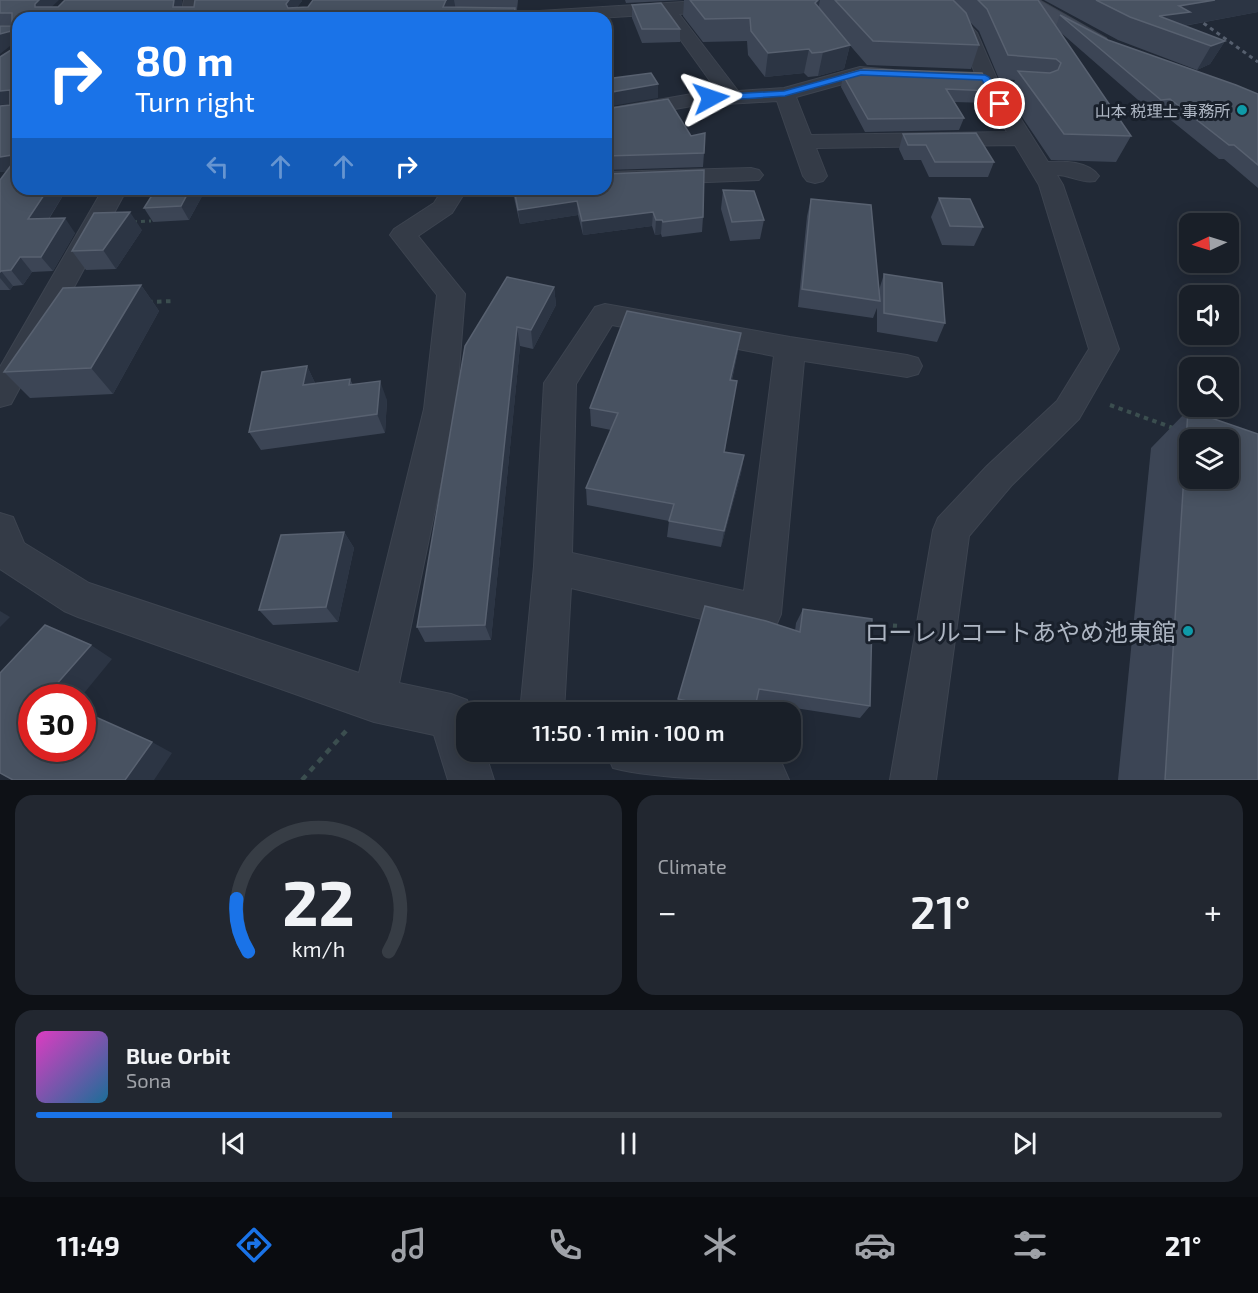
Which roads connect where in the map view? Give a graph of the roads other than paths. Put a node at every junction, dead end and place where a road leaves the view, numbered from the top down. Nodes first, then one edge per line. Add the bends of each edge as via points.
1 (536, 0) edge
2 (723, 0) edge
3 (937, 0) edge
4 (1027, 0) edge
5 (667, 9) junction
6 (527, 12) edge
7 (612, 12) edge
8 (1122, 51) edge
9 (848, 57) edge
10 (861, 73) junction
11 (906, 74) edge
12 (785, 94) junction
13 (731, 96) junction
14 (612, 114) edge
15 (1022, 138) junction
16 (804, 142) junction
17 (1041, 169) junction
18 (751, 175) dead end
19 (612, 176) edge
20 (816, 176) dead end
21 (1087, 176) dead end
22 (112, 195) edge
23 (451, 195) edge
24 (790, 348) junction
25 (908, 366) dead end
26 (0, 395) edge
27 (0, 529) edge
28 (553, 566) junction
29 (374, 700) junction
30 (543, 702) edge
31 (678, 762) edge
32 (471, 780) edge
33 (766, 780) edge
34 (913, 780) edge

1 - 6 street
2 - 5 street via 725,6
3 - 15 street via 968,33 987,82
4 - 8 main road via 1068,26
5 - 7 street
5 - 13 street
9 - 10 street
10 - 11 street
10 - 12 street
12 - 13 street
12 - 16 street
13 - 14 street
15 - 16 street
15 - 17 street
16 - 20 street
17 - 21 street via 1069,168
17 - 34 street via 1051,185 1104,349 1068,410 999,476 951,530
18 - 19 street
22 - 26 street
23 - 29 street via 443,208 403,235 451,294 440,409
24 - 25 street
24 - 28 street via 605,314 560,383
24 - 28 street via 761,614
27 - 29 street via 9,554 78,598
28 - 30 street
29 - 32 street via 451,716
31 - 33 street

